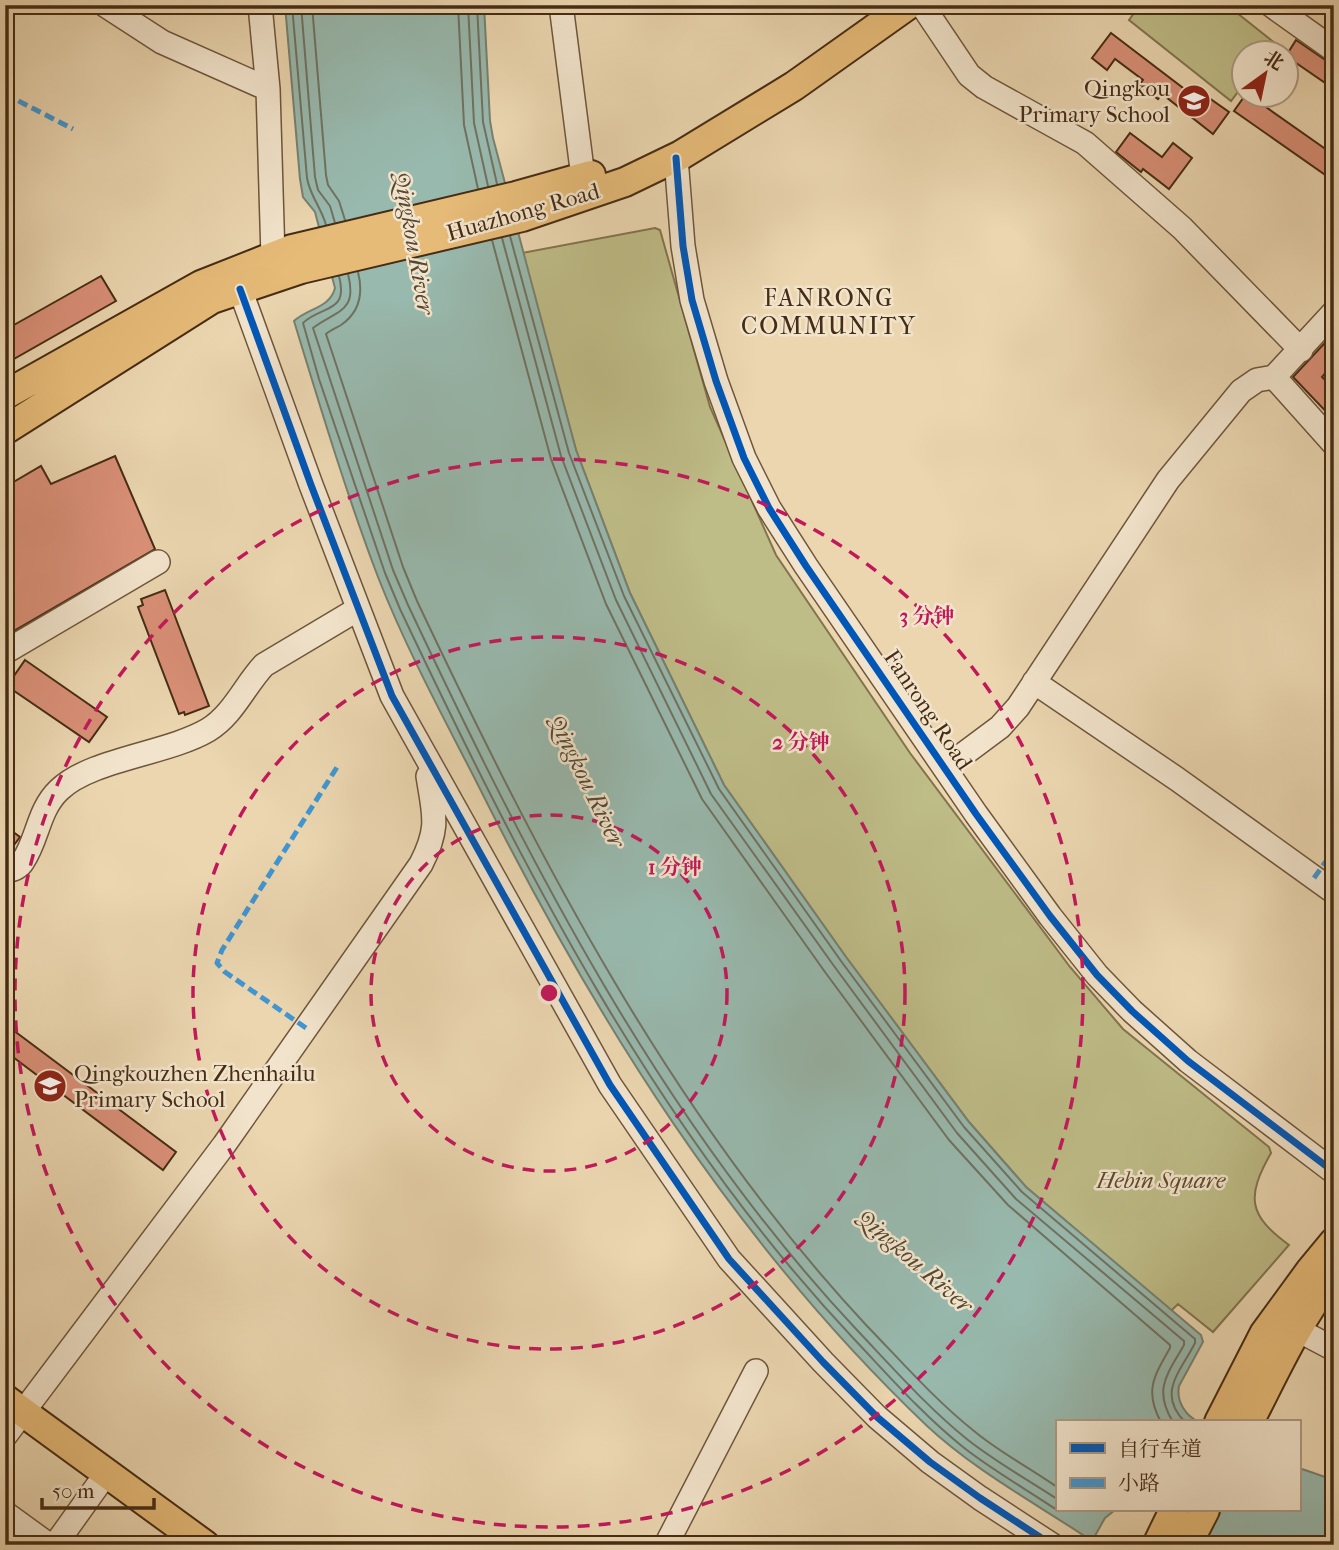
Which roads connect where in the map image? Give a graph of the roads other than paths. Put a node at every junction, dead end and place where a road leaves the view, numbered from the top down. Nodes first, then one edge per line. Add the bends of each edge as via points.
1 (105, 5) edge
2 (260, 5) edge
3 (561, 5) edge
4 (880, 5) edge
5 (908, 5) edge
6 (922, 5) edge
7 (1271, 5) edge
8 (1334, 50) edge
9 (268, 89) junction
10 (676, 158) junction
11 (583, 177) junction
12 (519, 206) junction
13 (289, 258) junction
14 (240, 289) junction
15 (1334, 312) edge
16 (1301, 349) junction
17 (1274, 377) junction
18 (5, 395) edge
19 (5, 430) edge
20 (1334, 444) edge
21 (158, 562) dead end
22 (358, 609) junction
23 (5, 652) edge
24 (1034, 682) junction
25 (426, 759) junction
26 (944, 768) junction
27 (5, 870) edge
28 (1334, 892) edge
29 (1334, 1172) edge
30 (1334, 1242) edge
31 (1334, 1274) edge
32 (1298, 1330) junction
33 (1334, 1349) edge
34 (756, 1371) dead end
35 (11, 1417) edge
36 (1220, 1420) edge
37 (1251, 1420) edge
38 (99, 1485) junction
39 (5, 1513) edge
40 (1186, 1522) edge
41 (49, 1545) edge
42 (55, 1545) edge
43 (181, 1545) edge
44 (205, 1545) edge
45 (666, 1545) edge
46 (1052, 1545) edge
47 (1157, 1545) edge

1 - 9 street via 162,42
2 - 9 street
3 - 11 street
4 - 11 main road, Huazhong Road via 785,72 672,141 619,167
5 - 10 main road, Huazhong Road via 794,86
6 - 16 street via 969,75 984,88 1086,143 1182,228
7 - 8 street
9 - 13 street
10 - 12 main road, Huazhong Road via 625,182
10 - 26 street, Fanrong Road via 692,300 744,458 806,566
11 - 12 main road, Huazhong Road
12 - 13 main road, Huazhong Road
13 - 14 main road, Huazhong Road
13 - 18 main road, Huazhong Road via 201,285
14 - 19 main road, Huazhong Road via 212,299
14 - 22 street
15 - 16 street
16 - 17 street
17 - 20 street
17 - 24 street via 1257,380 1241,391 1168,480
21 - 23 street
22 - 25 street via 391,696
22 - 27 street via 264,665 232,708 209,729 90,771 61,788 38,822 24,861 16,869
24 - 26 street via 1000,727
24 - 28 street
25 - 35 street via 436,824 421,864 224,1145
25 - 46 street via 610,1085 729,1259 887,1426 980,1498
26 - 29 street, Fanrong Road via 1069,942 1132,1011 1188,1061
30 - 36 main road via 1264,1334
31 - 32 main road
32 - 33 street
32 - 37 main road
34 - 45 street
35 - 38 main road
35 - 44 main road
38 - 42 street
38 - 43 main road
39 - 41 street
40 - 47 main road

